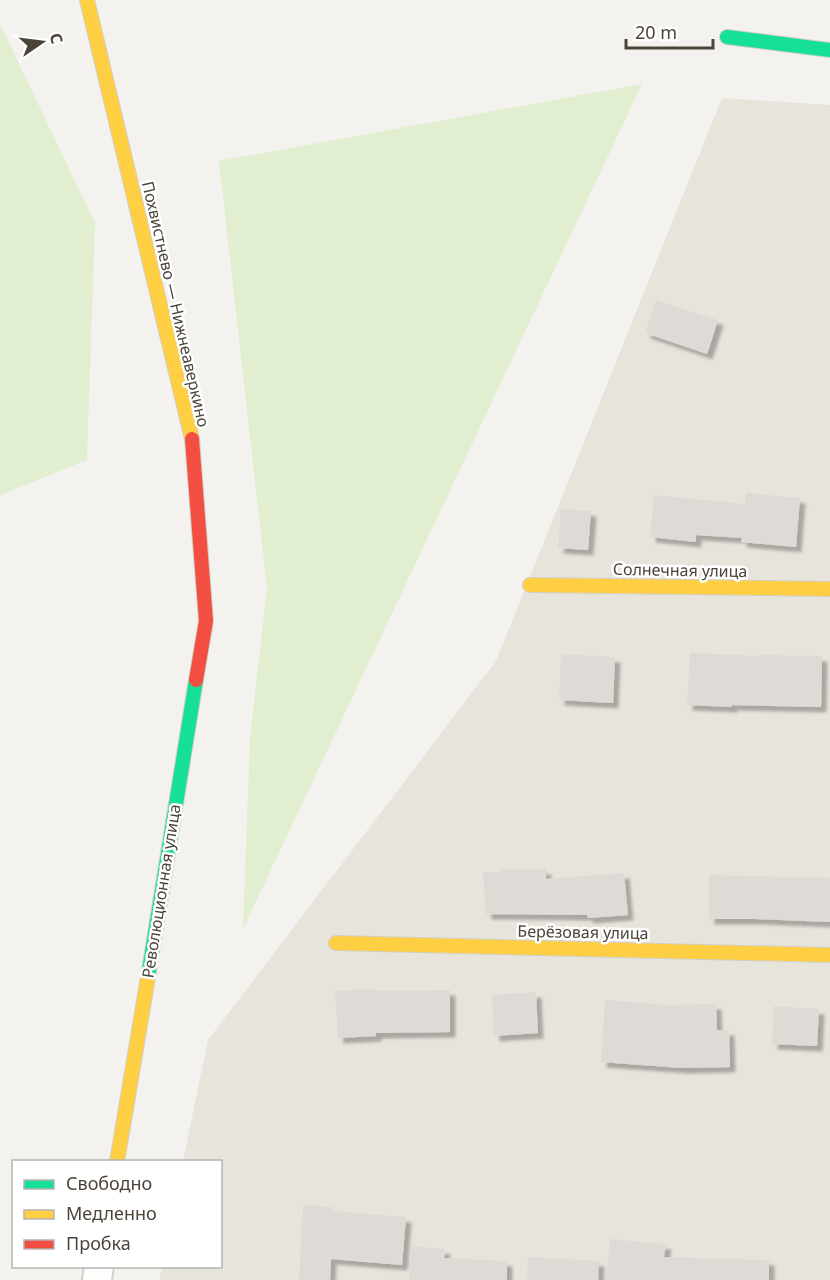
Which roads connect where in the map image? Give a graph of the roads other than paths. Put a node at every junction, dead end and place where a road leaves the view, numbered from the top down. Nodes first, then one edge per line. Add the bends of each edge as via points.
1 (87, 0) edge
2 (727, 37) dead end
3 (830, 50) edge
4 (530, 585) dead end
5 (830, 589) edge
6 (206, 621) joint
7 (336, 943) dead end
8 (830, 955) edge
9 (117, 1160) edge

1 - 6 street, Похвистнево — Нижнеаверкино via 192,441
2 - 3 street
4 - 5 street, Солнечная улица
6 - 9 street, Революционная улица
7 - 8 street, Берёзовая улица

